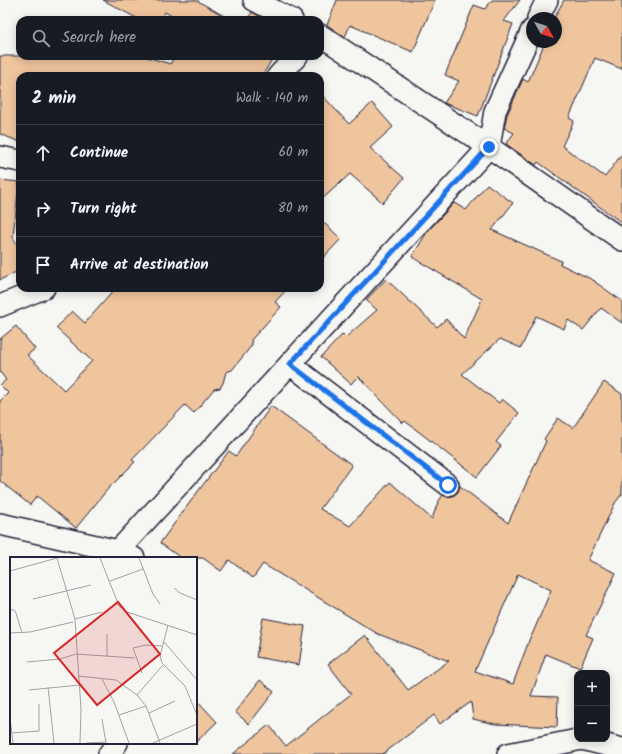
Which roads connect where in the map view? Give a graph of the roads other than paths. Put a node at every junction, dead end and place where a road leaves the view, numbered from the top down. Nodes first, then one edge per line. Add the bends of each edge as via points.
1 (254, 0) edge
2 (547, 0) edge
3 (541, 12) edge
4 (284, 16) edge
5 (324, 38) edge
6 (526, 43) edge
7 (293, 60) edge
8 (282, 72) edge
9 (489, 147) junction
10 (0, 157) edge
11 (16, 160) edge
12 (622, 240) edge
13 (34, 292) edge
14 (0, 306) edge
15 (290, 364) junction
16 (448, 485) dead end
17 (0, 524) edge
18 (126, 554) edge
19 (116, 744) edge
20 (622, 749) edge
21 (109, 754) edge
22 (508, 754) edge

1 - 4 street
2 - 3 street
5 - 9 street
6 - 9 street via 495,111
7 - 8 street
9 - 12 street
9 - 15 street
10 - 11 street
13 - 14 street
15 - 16 street
15 - 18 street
17 - 18 street
19 - 21 street
20 - 22 street via 582,739

